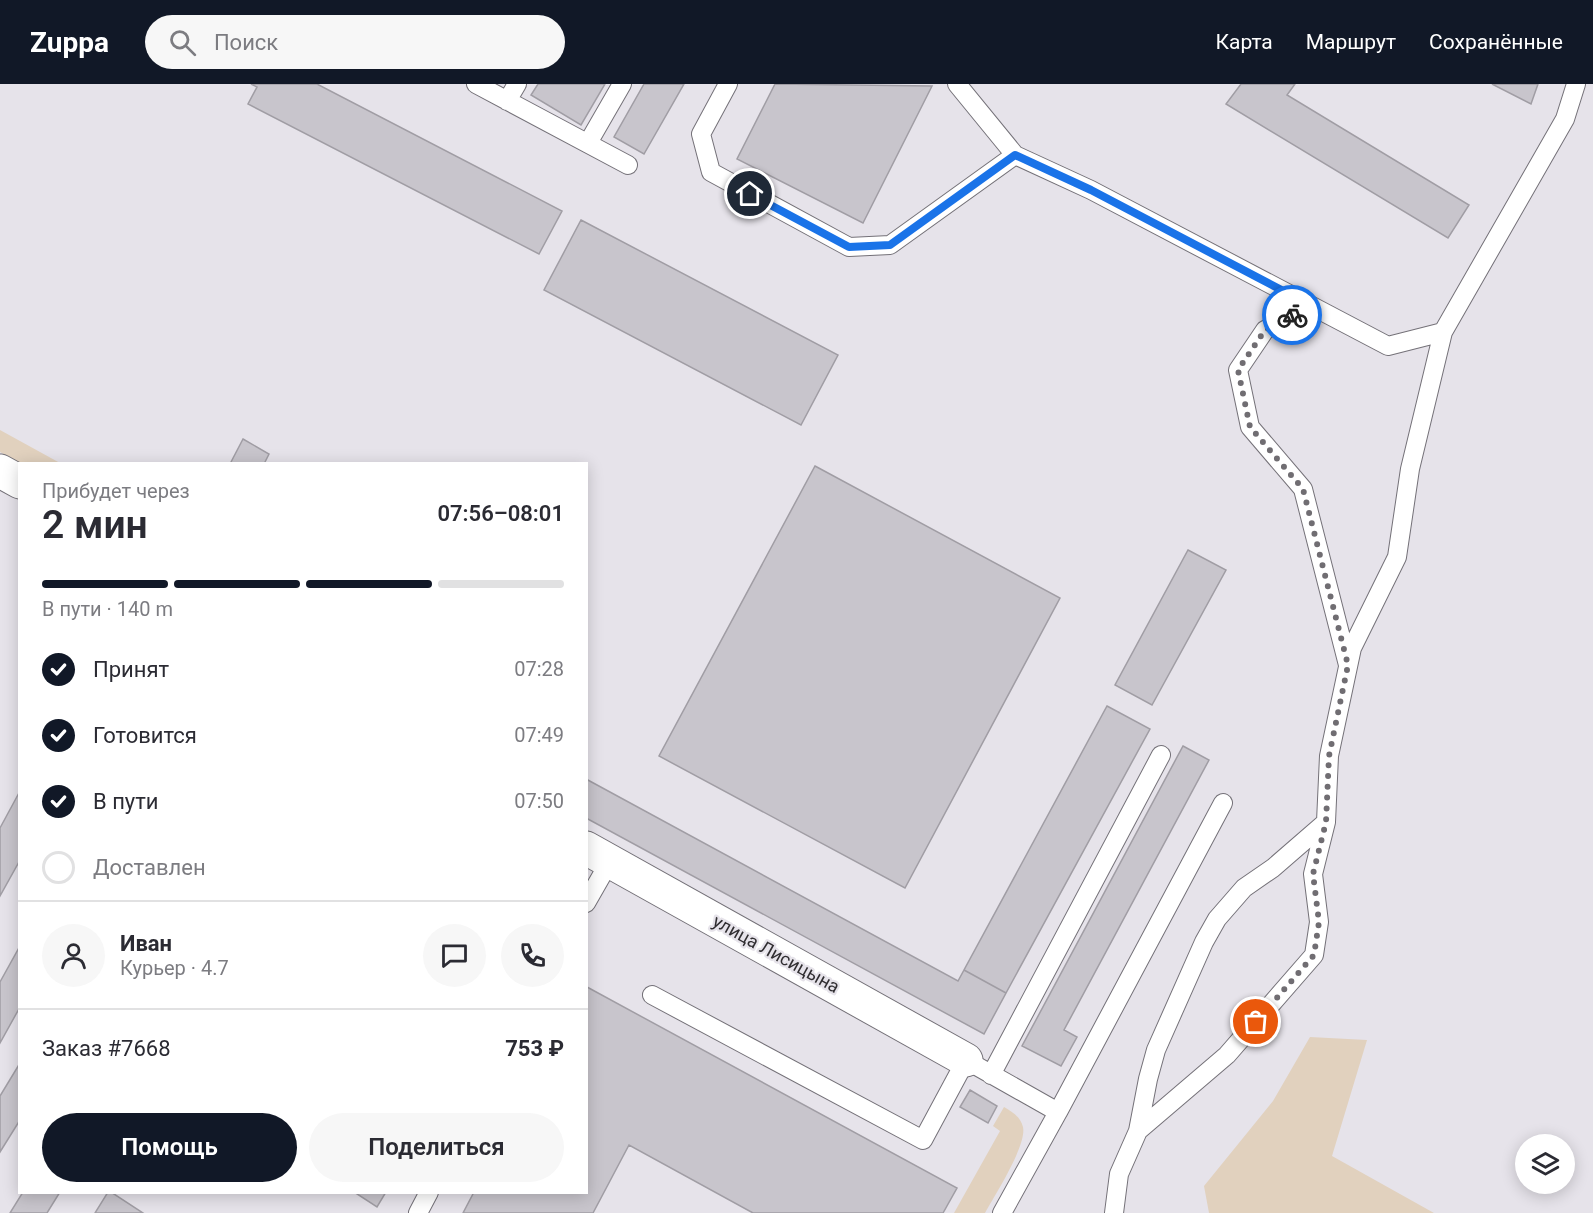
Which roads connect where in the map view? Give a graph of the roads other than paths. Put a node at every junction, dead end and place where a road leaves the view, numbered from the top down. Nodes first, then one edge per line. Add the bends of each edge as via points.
1 (476, 84) edge
2 (517, 84) edge
3 (622, 84) edge
4 (728, 84) edge
5 (957, 84) edge
6 (1576, 84) edge
7 (507, 100) junction
8 (588, 143) junction
9 (1015, 155) junction
10 (628, 165) dead end
11 (1310, 305) junction
12 (1443, 332) junction
13 (0, 471) edge
14 (18, 481) edge
15 (1348, 665) junction
16 (1161, 755) dead end
17 (1224, 804) dead end
18 (1326, 822) junction
19 (598, 854) edge
20 (588, 895) edge
21 (652, 995) dead end
22 (978, 1068) junction
23 (1058, 1112) junction
24 (1138, 1131) junction
25 (428, 1194) edge
26 (418, 1213) edge
27 (1002, 1213) edge
28 (1114, 1213) edge

1 - 7 lane
2 - 7 lane
3 - 8 lane
4 - 9 lane via 701,135 711,172 849,247 890,245
5 - 9 lane
6 - 12 lane via 1565,119
7 - 8 lane
8 - 10 lane
9 - 11 lane via 1091,190
11 - 12 lane via 1388,346
11 - 15 lane via 1265,330 1238,370 1250,427 1303,489
12 - 15 lane via 1410,470 1397,557 1352,648
13 - 14 street
15 - 18 lane via 1329,756
16 - 22 lane
17 - 23 lane
18 - 24 lane via 1244,888 1217,919 1156,1050
18 - 24 lane via 1313,874 1319,922 1314,955 1227,1055
19 - 20 lane
19 - 22 street, улица Лисицына
21 - 22 lane via 923,1140
22 - 23 lane
23 - 27 lane
24 - 28 lane via 1119,1174
25 - 26 lane

